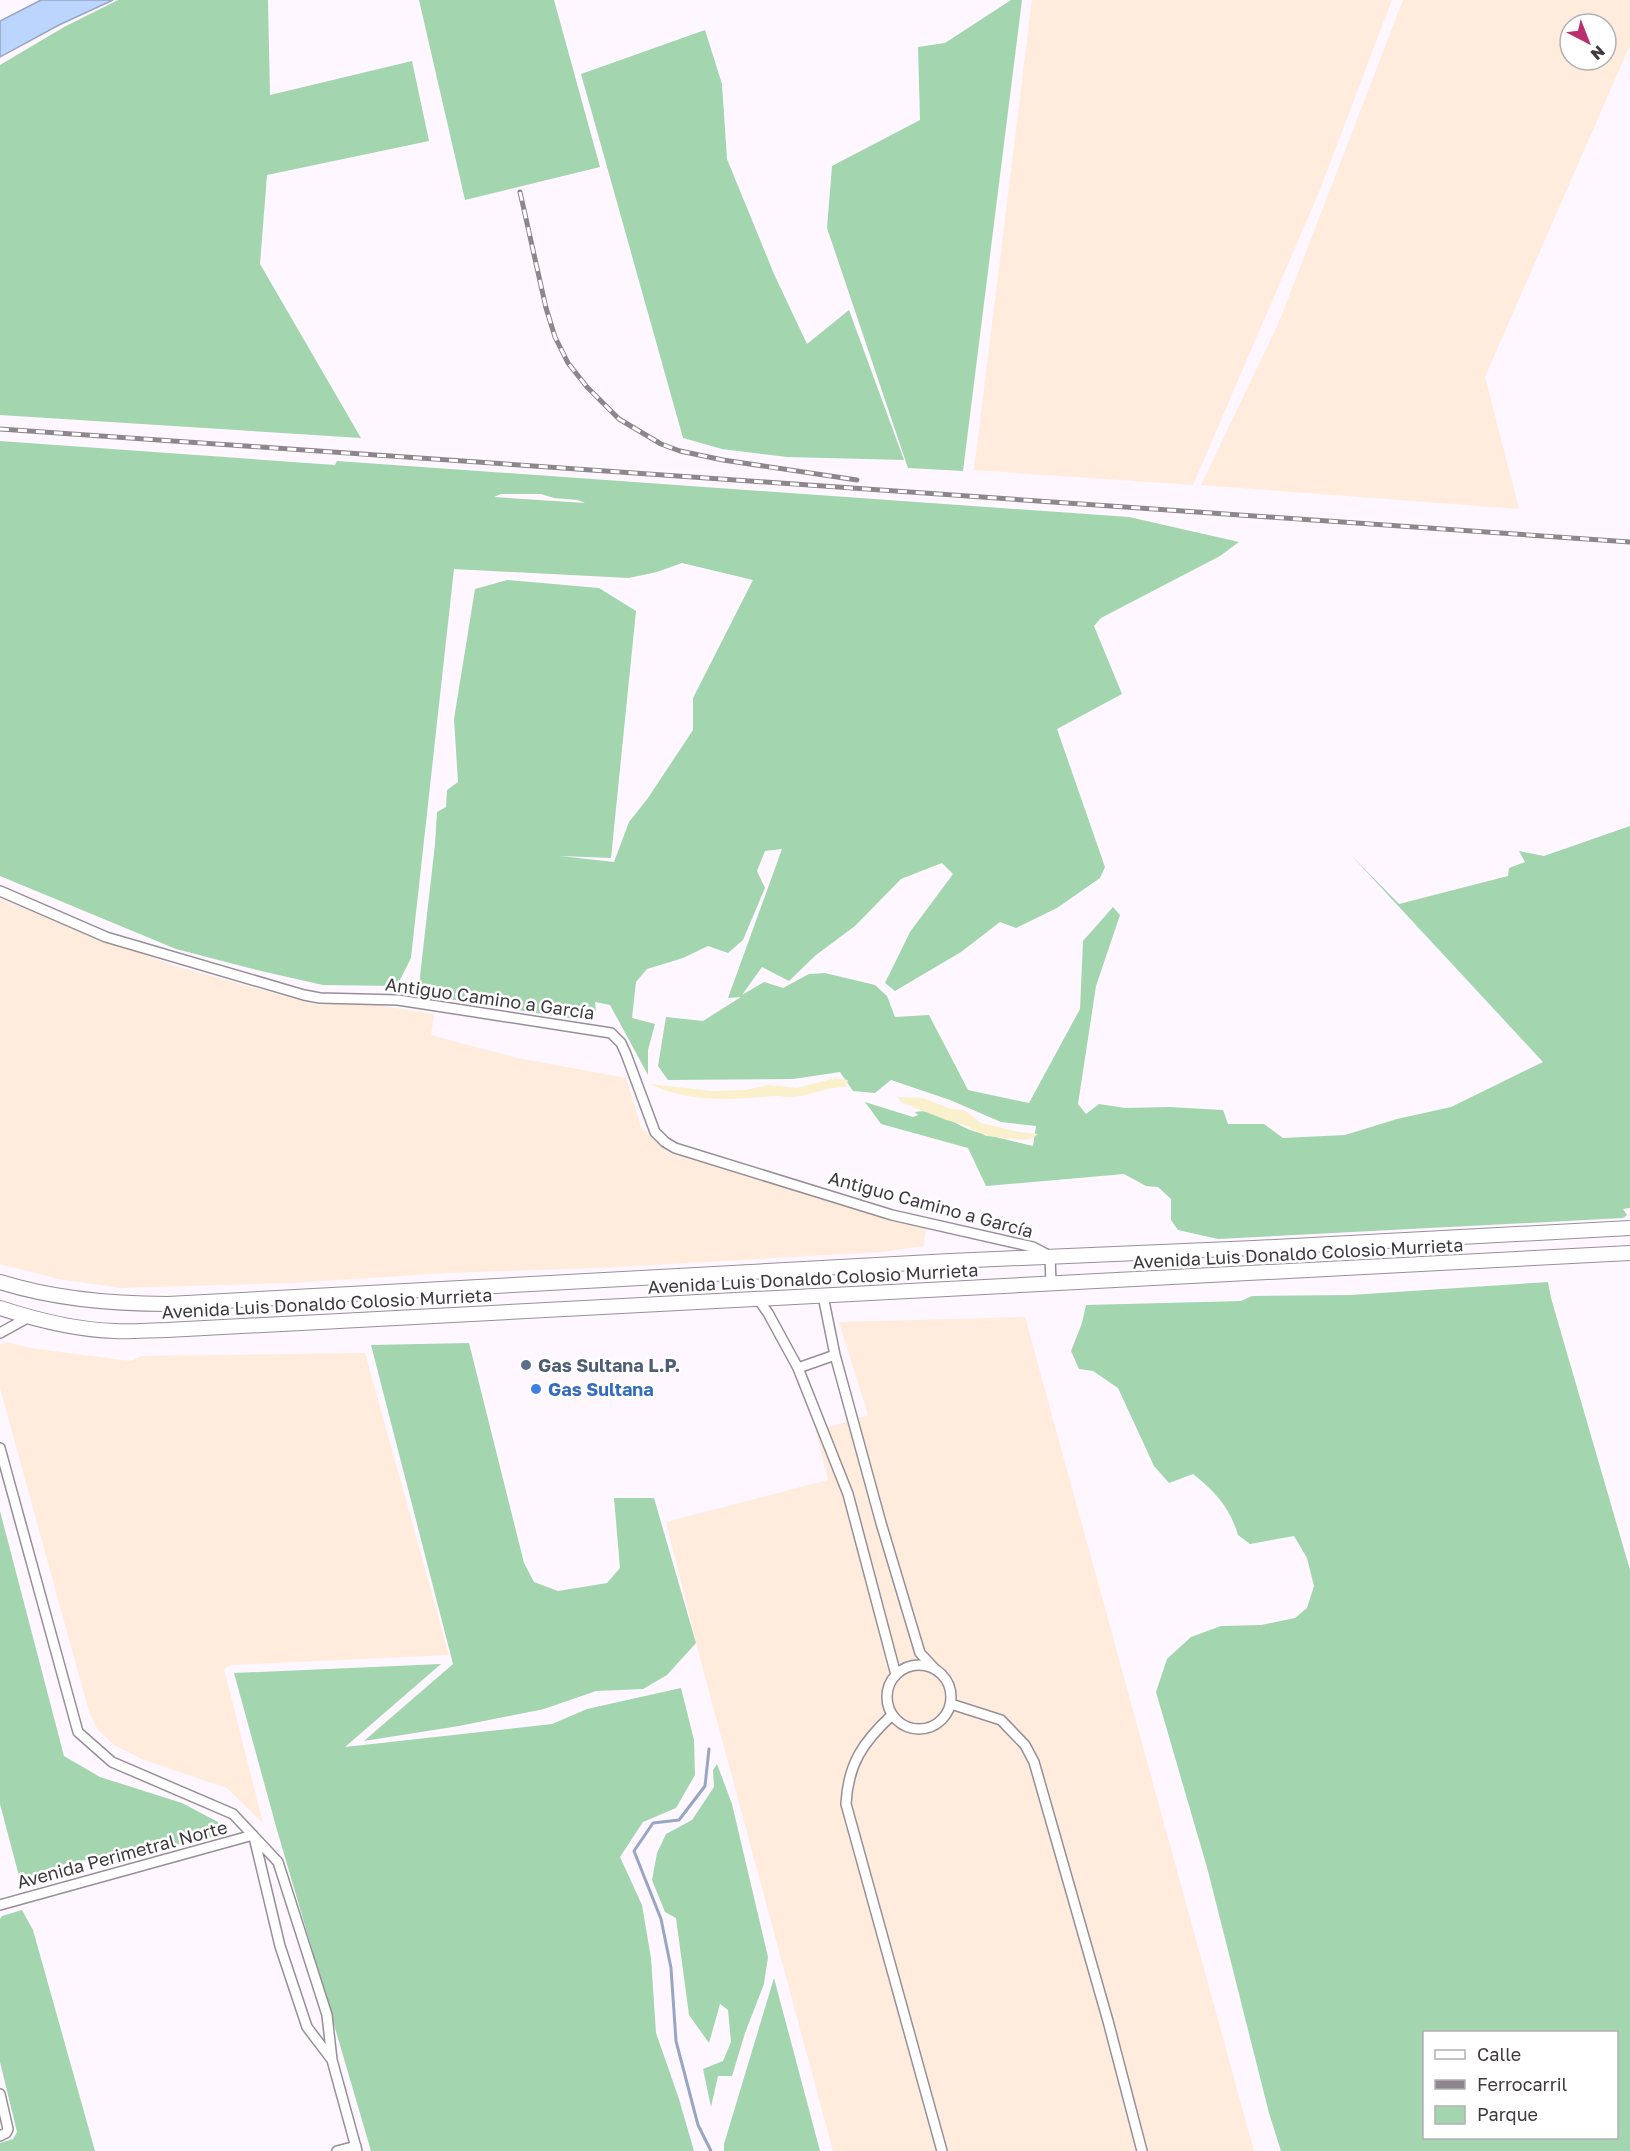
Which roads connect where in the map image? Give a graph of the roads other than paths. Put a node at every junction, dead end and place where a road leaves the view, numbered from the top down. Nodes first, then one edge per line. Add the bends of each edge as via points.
1 (0, 891) edge
2 (1630, 1228) edge
3 (1630, 1253) edge
4 (1050, 1256) junction
5 (0, 1282) edge
6 (1051, 1283) junction
7 (823, 1296) junction
8 (759, 1299) junction
9 (238, 1300) junction
10 (0, 1308) edge
11 (29, 1317) junction
12 (239, 1326) junction
13 (0, 1333) edge
14 (835, 1356) junction
15 (798, 1368) junction
16 (0, 1448) edge
17 (933, 1668) junction
18 (896, 1675) junction
19 (951, 1704) junction
20 (892, 1715) junction
21 (253, 1835) junction
22 (0, 1905) edge
23 (332, 2060) junction
24 (0, 2094) edge
25 (4, 2133) edge
26 (357, 2148) edge
27 (337, 2151) edge
28 (942, 2151) edge
29 (1142, 2151) edge

1 - 4 street, Antiguo Camino a García via 106,937 304,995 398,1000 611,1033 624,1048 656,1132 675,1148 892,1215 1033,1247
2 - 4 main road, Avenida Luis Donaldo Colosio Murrieta
3 - 6 main road, Avenida Luis Donaldo Colosio Murrieta
4 - 6 street
4 - 9 main road, Avenida Luis Donaldo Colosio Murrieta
5 - 9 main road, Avenida Luis Donaldo Colosio Murrieta via 37,1292 118,1304
6 - 7 main road, Avenida Luis Donaldo Colosio Murrieta
7 - 8 main road, Avenida Luis Donaldo Colosio Murrieta
7 - 14 street
8 - 12 main road, Avenida Luis Donaldo Colosio Murrieta
8 - 15 street
9 - 12 main road
10 - 11 main road, Avenida Luis Donaldo Colosio Murrieta
11 - 12 main road, Avenida Luis Donaldo Colosio Murrieta via 77,1328 114,1331
11 - 13 street
14 - 15 street
14 - 17 street via 920,1653
15 - 18 street via 848,1494
16 - 21 street via 78,1732 112,1762 233,1814
17 - 18 street via 913,1665
17 - 19 street via 948,1683
18 - 20 street via 887,1695
19 - 20 street via 947,1714 931,1728 909,1728
19 - 29 street via 1001,1720 1025,1745 1034,1762
20 - 28 street via 874,1733 853,1765 846,1804
21 - 22 street, Avenida Perimetral Norte
21 - 23 street via 280,1946 307,2027
21 - 23 street via 278,1862 327,2015
23 - 26 street
24 - 25 street
26 - 27 street

